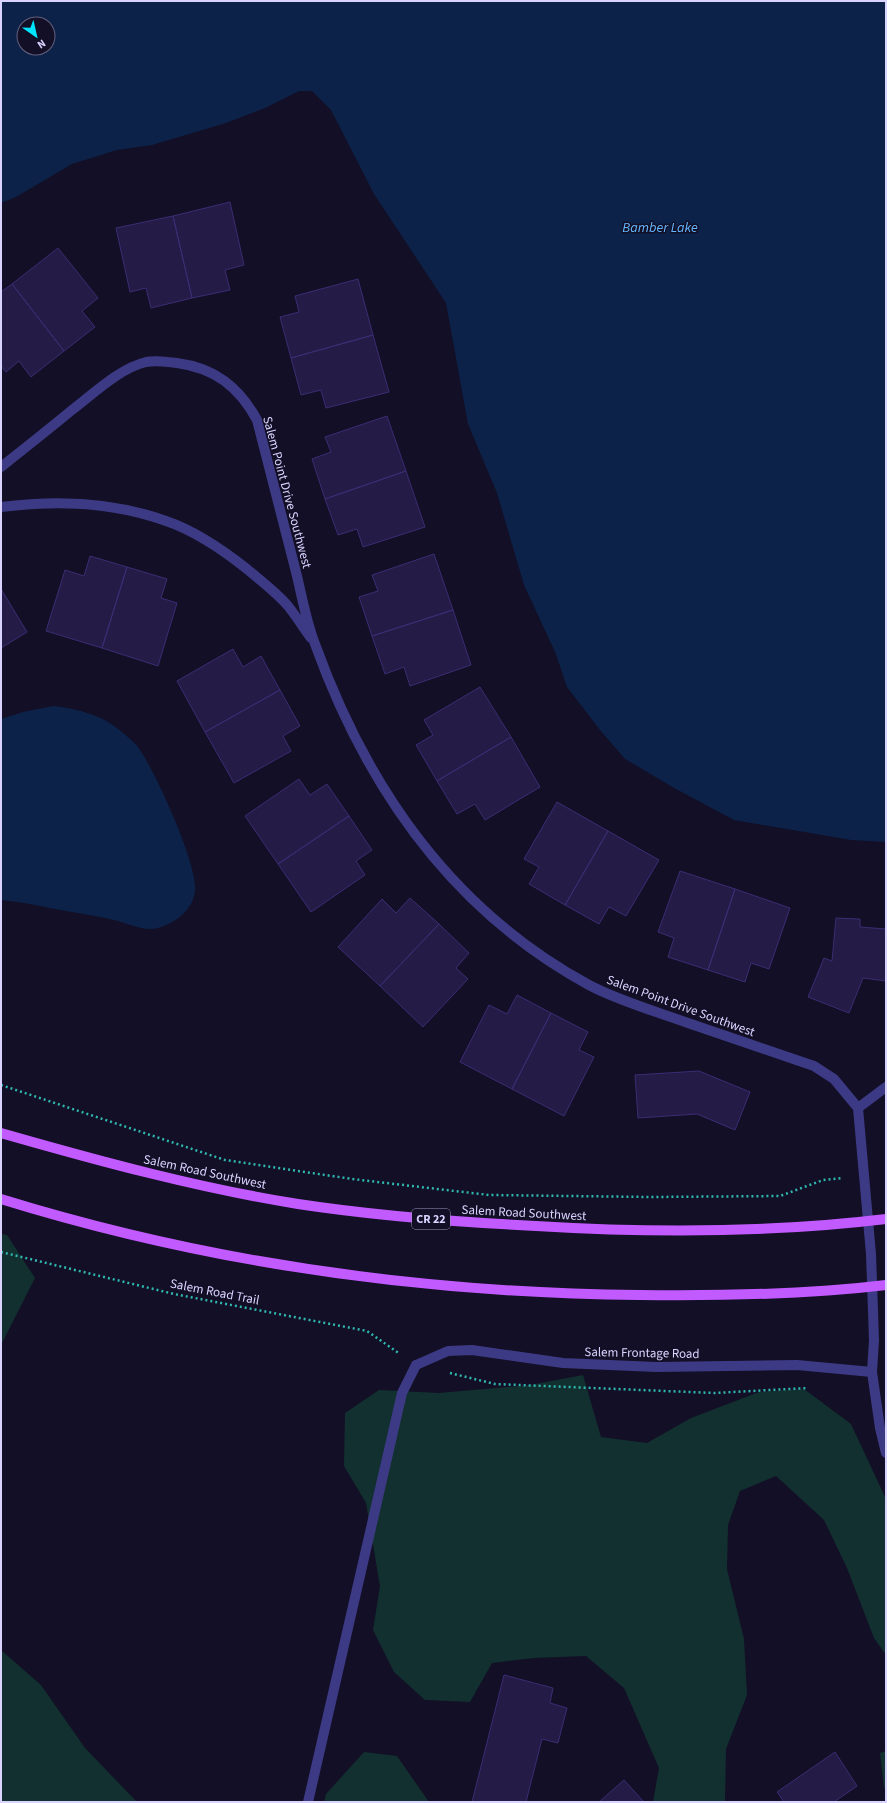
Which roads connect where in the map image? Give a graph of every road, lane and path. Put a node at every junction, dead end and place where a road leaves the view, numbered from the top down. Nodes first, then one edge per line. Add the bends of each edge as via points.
1 (1, 467) edge
2 (1, 507) edge
3 (314, 642) junction
4 (1, 1085) edge
5 (886, 1087) edge
6 (858, 1108) junction
7 (1, 1133) edge
8 (865, 1175) junction
9 (1, 1199) edge
10 (886, 1219) edge
11 (869, 1221) junction
12 (1, 1252) edge
13 (886, 1285) edge
14 (873, 1286) junction
15 (416, 1365) junction
16 (872, 1372) junction
17 (886, 1453) edge
18 (308, 1802) edge

1 - 3 street, Salem Point Drive Southwest via 127,370 146,362 168,362 214,373 231,385 247,402 257,420
2 - 3 street, Salem Point Drive Southwest via 73,504 130,512 167,521 203,538 262,582 287,605
3 - 6 street, Salem Point Drive Southwest via 354,738 380,785 444,872 487,914 549,961 591,986 641,1007 814,1066 834,1079
4 - 8 path via 225,1160 489,1195 780,1196 823,1180
5 - 6 street
6 - 8 street
7 - 11 main road, Salem Road Southwest / CR 22 via 91,1159 195,1184 297,1204 390,1216 576,1229 680,1231 771,1229
8 - 11 street
9 - 14 main road via 152,1240 253,1261 333,1274 424,1284 507,1291 691,1296
10 - 11 main road, Salem Road Southwest / CR 22
11 - 14 street
12 - 15 path, Salem Road Trail via 174,1294 366,1331
13 - 14 main road
14 - 16 street
15 - 16 street, Salem Frontage Road via 448,1351 472,1350 563,1363 656,1367 797,1365
15 - 18 street via 402,1393
16 - 17 street

